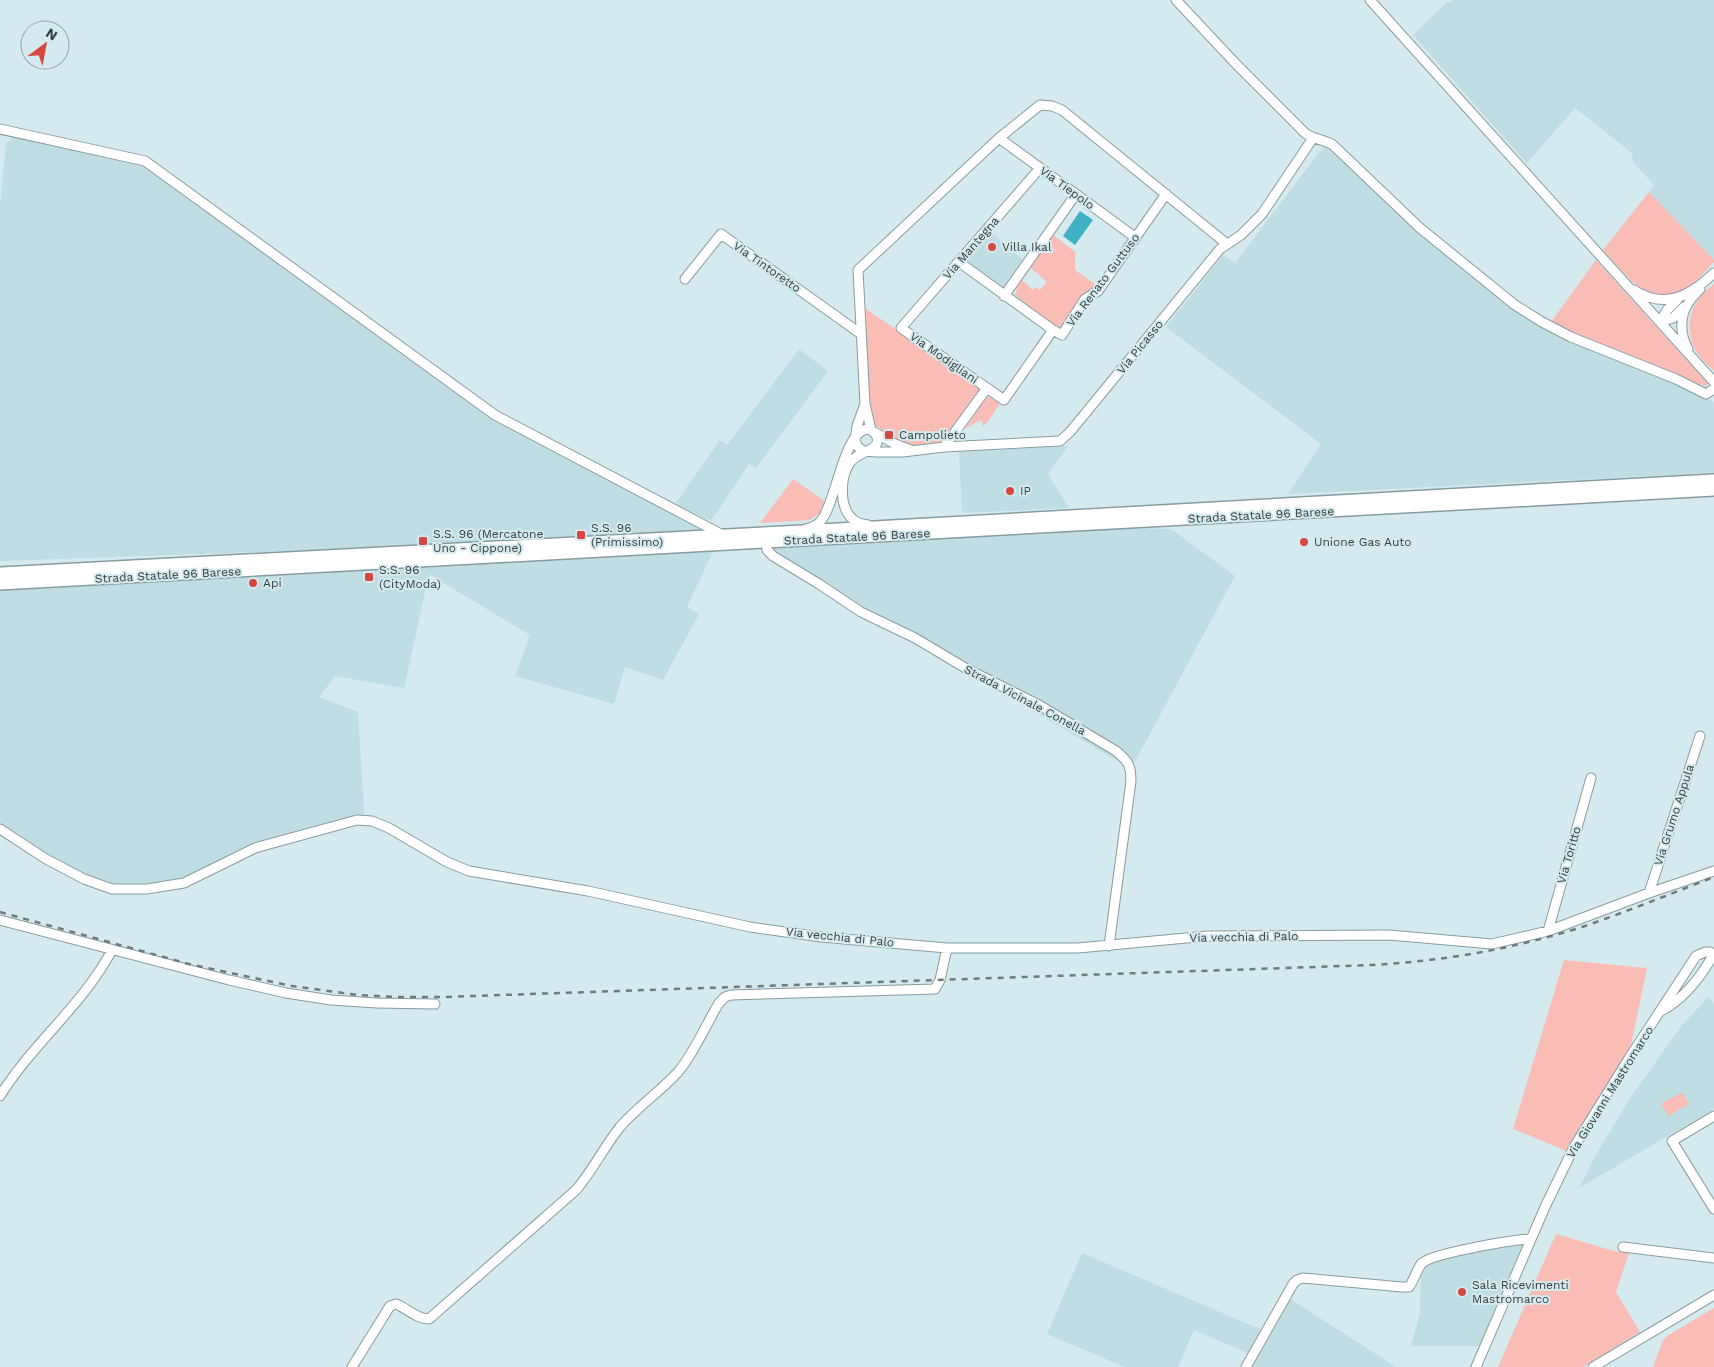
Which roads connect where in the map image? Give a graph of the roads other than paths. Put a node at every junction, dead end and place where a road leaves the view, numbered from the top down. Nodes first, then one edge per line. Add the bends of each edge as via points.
1 (1176, 0) edge
2 (1370, 0) edge
3 (0, 129) edge
4 (999, 138) junction
5 (1313, 138) junction
6 (1040, 168) junction
7 (1076, 194) junction
8 (1166, 194) junction
9 (1136, 238) junction
10 (1227, 244) junction
11 (959, 262) junction
12 (1711, 276) edge
13 (685, 279) dead end
14 (1624, 283) junction
15 (1004, 296) junction
16 (1685, 299) junction
17 (1660, 322) junction
18 (900, 328) joint
19 (1053, 330) junction
20 (861, 334) junction
21 (1698, 364) junction
22 (1714, 382) edge
23 (987, 388) junction
24 (1714, 389) edge
25 (865, 404) junction
26 (872, 431) junction
27 (856, 436) junction
28 (944, 447) junction
29 (912, 450) junction
30 (867, 451) junction
31 (1714, 480) edge
32 (1714, 490) edge
33 (873, 526) junction
34 (802, 531) junction
35 (721, 534) junction
36 (766, 542) junction
37 (0, 573) edge
38 (0, 584) edge
39 (1700, 736) dead end
40 (1591, 778) dead end
41 (0, 829) edge
42 (1714, 871) edge
43 (1649, 893) junction
44 (0, 920) edge
45 (1548, 931) junction
46 (1109, 946) junction
47 (947, 948) junction
48 (112, 950) junction
49 (434, 1004) dead end
50 (1661, 1011) junction
51 (0, 1096) edge
52 (1714, 1116) edge
53 (1714, 1209) edge
54 (1531, 1239) junction
55 (1623, 1247) dead end
56 (1714, 1258) edge
57 (1714, 1295) edge
58 (352, 1367) edge
59 (1246, 1367) edge
60 (1476, 1367) edge
61 (1593, 1367) edge

1 - 5 street via 1280,110
2 - 14 street
3 - 35 street via 145,161 495,415
4 - 6 street, Via Tiepolo
4 - 8 street via 1040,105 1052,106 1062,110
4 - 20 street via 858,270
5 - 10 street, Via Picasso via 1262,214
5 - 24 street via 1333,145 1420,228 1500,294 1542,322 1706,394
6 - 7 street, Via Tiepolo
6 - 11 street, Via Mantegna
7 - 9 street, Via Tiepolo
7 - 15 street
8 - 9 street, Via Renato Guttuso
8 - 10 street
9 - 19 street, Via Renato Guttuso via 1098,291 1085,299 1062,335
10 - 28 street, Via Picasso via 1065,438 1054,442
11 - 15 street
11 - 18 street, Via Mantegna
12 - 16 street
13 - 20 street, Via Tintoretto via 721,234
14 - 16 street via 1654,298
14 - 17 street
15 - 19 street
16 - 17 street via 1666,310
16 - 21 street via 1682,336
17 - 21 street
18 - 23 street, Via Modigliani
19 - 23 street, Via Renato Guttuso via 1004,400
20 - 25 street
21 - 22 street
23 - 28 street
25 - 26 street
25 - 27 street
26 - 27 street via 864,429
26 - 29 street
26 - 30 street via 877,438 876,446
27 - 30 street via 857,446
27 - 34 street via 824,517 815,526
28 - 29 street, Via Picasso
29 - 30 street, Via Picasso
30 - 33 street via 852,459 848,466 843,493 844,502 856,522
31 - 33 main road, Strada Statale 96 Barese
32 - 36 main road, Strada Statale 96 Barese
33 - 34 main road, Strada Statale 96 Barese
34 - 35 main road, Strada Statale 96 Barese
35 - 37 main road, Strada Statale 96 Barese
36 - 38 main road, Strada Statale 96 Barese
36 - 46 street, Strada Vicinale Conella via 767,550 773,556 861,612 1046,710 1125,758 1132,769 1131,781
39 - 43 street, Via Grumo Appula
40 - 45 street, Via Toritto
41 - 47 street, Via vecchia di Palo via 84,879 112,889 147,889 184,883 255,848 357,820 372,821 469,871 588,891 750,927
42 - 43 street, Via vecchia di Palo
43 - 45 street, Via vecchia di Palo
44 - 48 street
45 - 46 street, Via vecchia di Palo via 1492,944 1389,935 1208,936
46 - 47 street, Via vecchia di Palo
47 - 58 street via 935,989 725,997 678,1071 621,1126 576,1190 429,1319 422,1319 402,1306 390,1306
48 - 49 street via 286,993 331,1000
48 - 51 street
50 - 50 street, Via Giovanni Mastromarco via 1696,956 1710,952 1712,958 1692,985 1674,1004
50 - 54 street, Via Giovanni Mastromarco via 1574,1147
52 - 53 street via 1672,1141
54 - 59 street via 1478,1247 1429,1260 1419,1266 1409,1286 1402,1288 1297,1280
54 - 60 street, Via Giovanni Mastromarco
55 - 56 street
57 - 61 street

